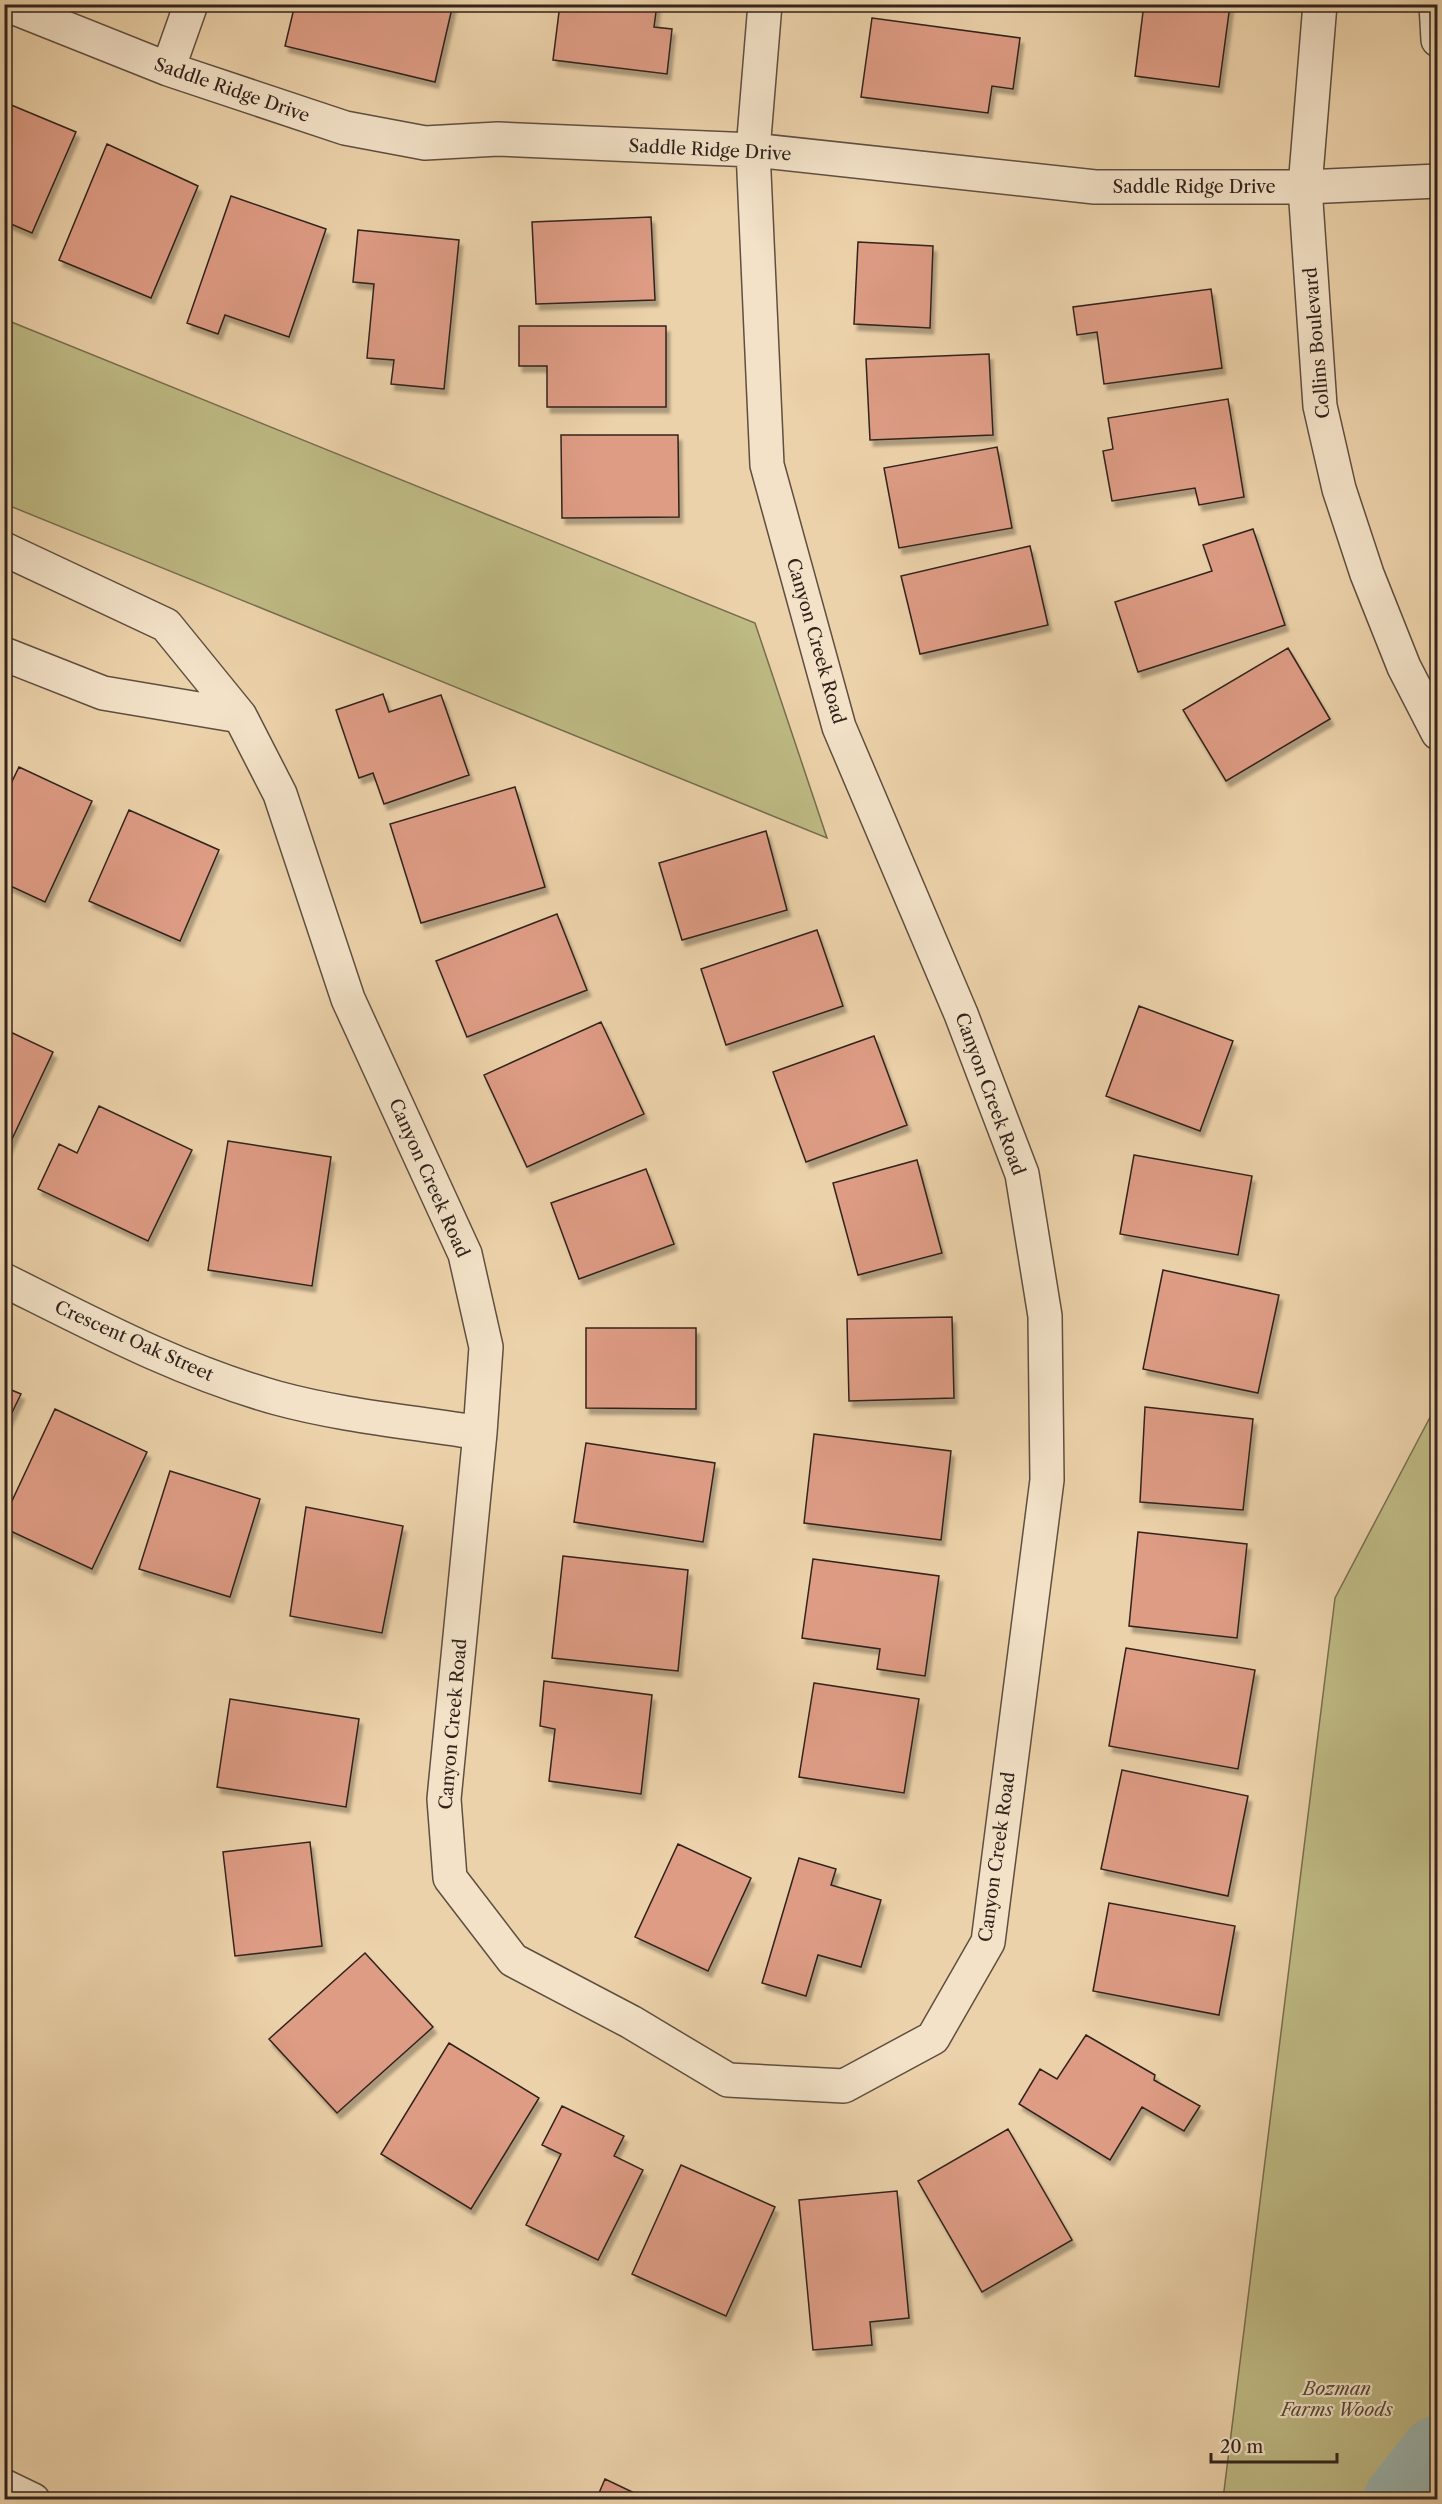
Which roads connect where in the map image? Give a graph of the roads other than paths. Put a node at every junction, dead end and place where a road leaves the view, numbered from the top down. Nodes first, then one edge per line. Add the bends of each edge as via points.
1 (4, 4) edge
2 (191, 4) edge
3 (765, 4) edge
4 (1320, 4) edge
5 (1436, 4) edge
6 (1437, 40) edge
7 (168, 69) junction
8 (753, 150) junction
9 (1437, 181) edge
10 (1305, 187) junction
11 (4, 549) edge
12 (4, 654) edge
13 (240, 716) junction
14 (1437, 733) edge
15 (4, 1280) edge
16 (480, 1433) junction
17 (4, 2486) edge
18 (33, 2499) edge

1 - 7 street, Saddle Ridge Drive
2 - 7 street
3 - 8 street, Canyon Creek Road
4 - 10 street, Collins Boulevard
5 - 6 street
7 - 8 street, Saddle Ridge Drive via 345,128 425,143 498,139
8 - 10 street, Saddle Ridge Drive via 1095,187
8 - 16 street, Canyon Creek Road via 767,465 839,728 961,1014 1022,1174 1045,1316 1047,1480 988,1942 933,2038 844,2086 728,2080 631,2022 513,1960 450,1878 444,1799
9 - 10 street, Saddle Ridge Drive
10 - 14 street, Collins Boulevard via 1320,406 1339,489 1367,574
11 - 13 street, Canyon Creek Road via 166,625
12 - 13 street via 103,693
13 - 16 street, Canyon Creek Road via 280,794 348,999 465,1254 486,1347
15 - 16 street, Crescent Oak Street via 148,1352 234,1385 334,1410
17 - 18 street

